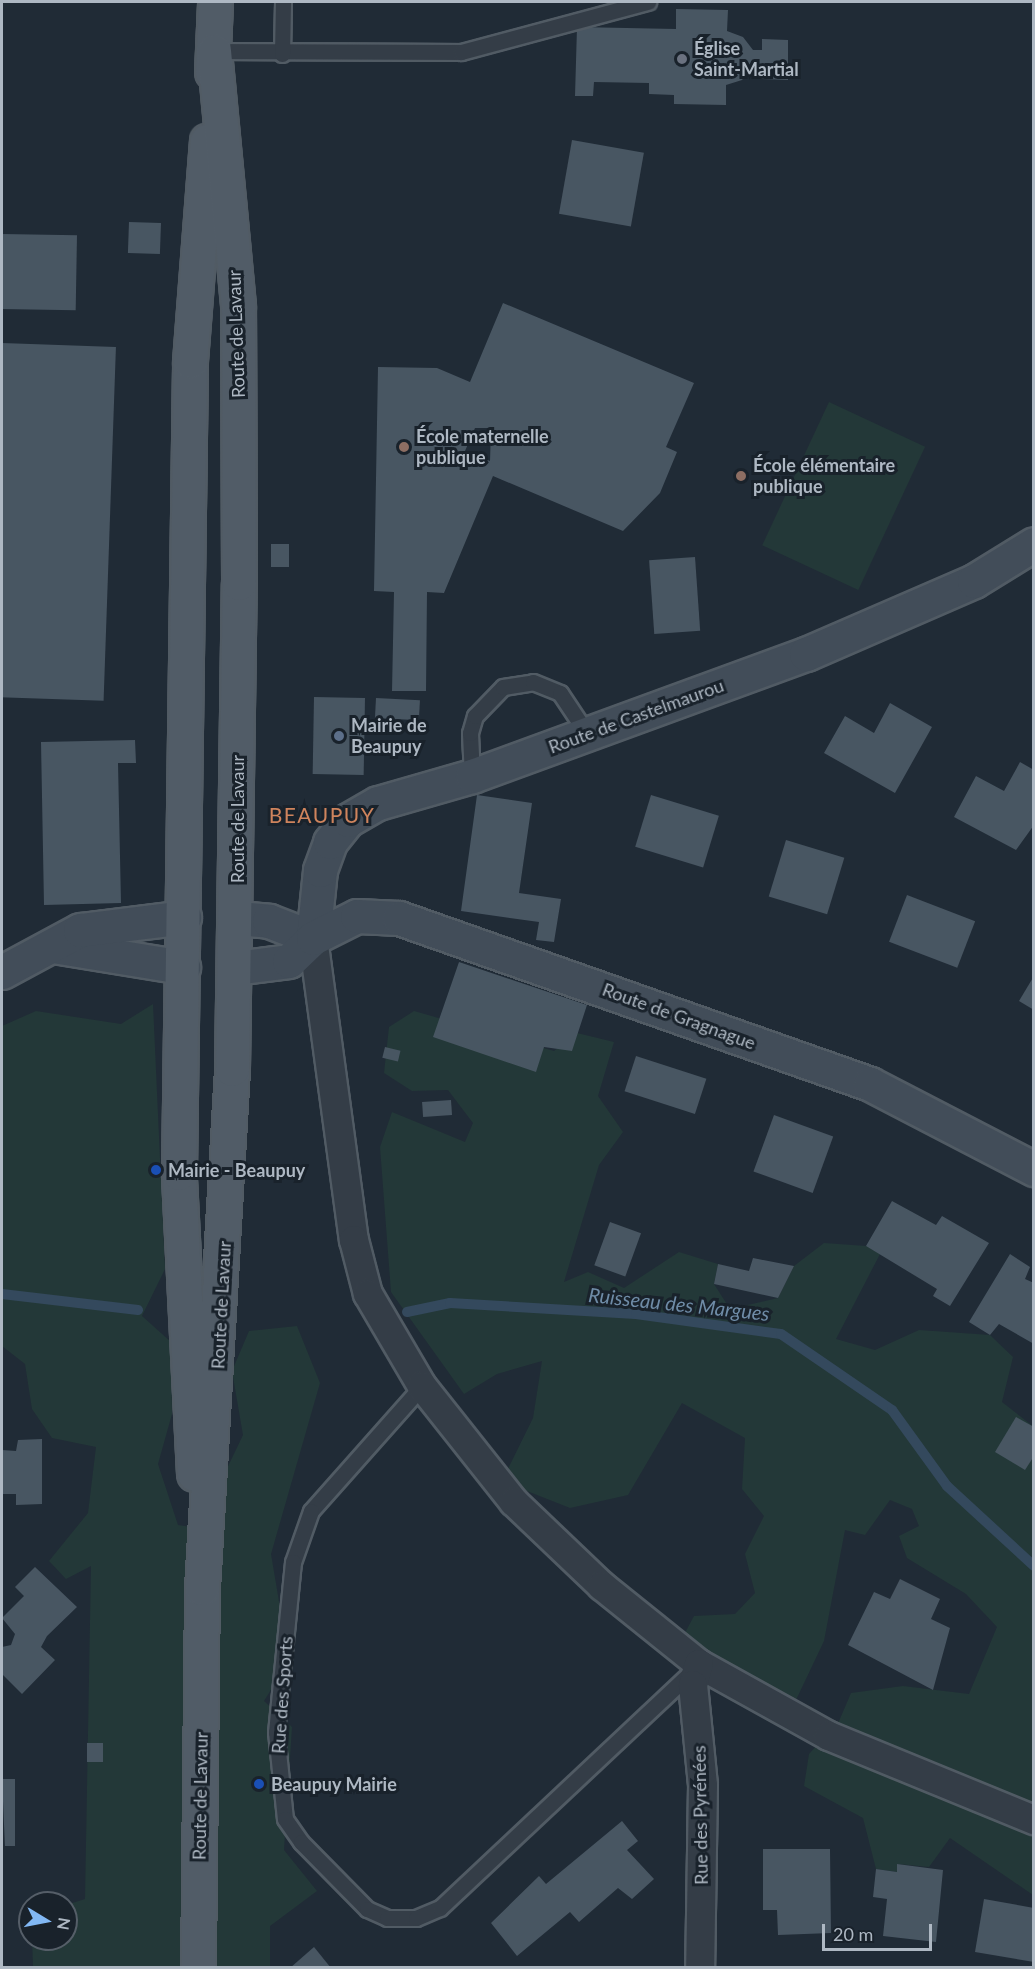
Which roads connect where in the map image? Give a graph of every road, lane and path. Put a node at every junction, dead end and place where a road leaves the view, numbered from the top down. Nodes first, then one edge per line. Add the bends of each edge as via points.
1 (215, 2) edge
2 (283, 2) edge
3 (648, 2) edge
4 (214, 51) junction
5 (282, 54) junction
6 (1034, 544) edge
7 (588, 735) junction
8 (472, 776) junction
9 (184, 917) junction
10 (237, 918) junction
11 (313, 938) junction
12 (52, 946) junction
13 (183, 967) junction
14 (235, 968) junction
15 (2, 972) edge
16 (1034, 1169) edge
17 (422, 1386) junction
18 (202, 1588) junction
19 (699, 1664) junction
20 (1034, 1820) edge
21 (198, 1968) edge
22 (700, 1968) edge

1 - 4 main road, Route de Lavaur
2 - 5 lane
3 - 5 lane via 461,52
4 - 5 lane
4 - 9 main road, Route de Lavaur via 190,361
4 - 10 main road, Route de Lavaur via 238,305
6 - 7 street, Route de Castelmaurou via 974,580 817,650
7 - 8 street, Route de Castelmaurou
7 - 8 lane via 560,693 533,682 503,687 475,716 470,733
8 - 11 street, Route de Castelmaurou via 378,803 348,820 330,842 320,870
9 - 10 main road
9 - 12 street via 80,930
9 - 13 main road, Route de Lavaur
10 - 11 street via 269,921
10 - 14 main road, Route de Lavaur
11 - 14 street, Route de Gragnague via 289,961
11 - 16 street, Route de Gragnague via 357,916 399,918 870,1084
11 - 17 street via 354,1240 368,1294
12 - 13 street
12 - 15 street
13 - 14 main road
13 - 18 main road, Route de Lavaur via 179,1193
14 - 18 main road, Route de Lavaur via 219,1354
17 - 19 street via 514,1502 602,1586
17 - 19 lane, Rue des Sports via 311,1511 293,1562 276,1732 278,1783 285,1819 351,1893 387,1918 416,1917 440,1908
18 - 21 main road, Route de Lavaur
19 - 20 street via 829,1736
19 - 22 street, Rue des Pyrénées via 693,1685 703,1786

